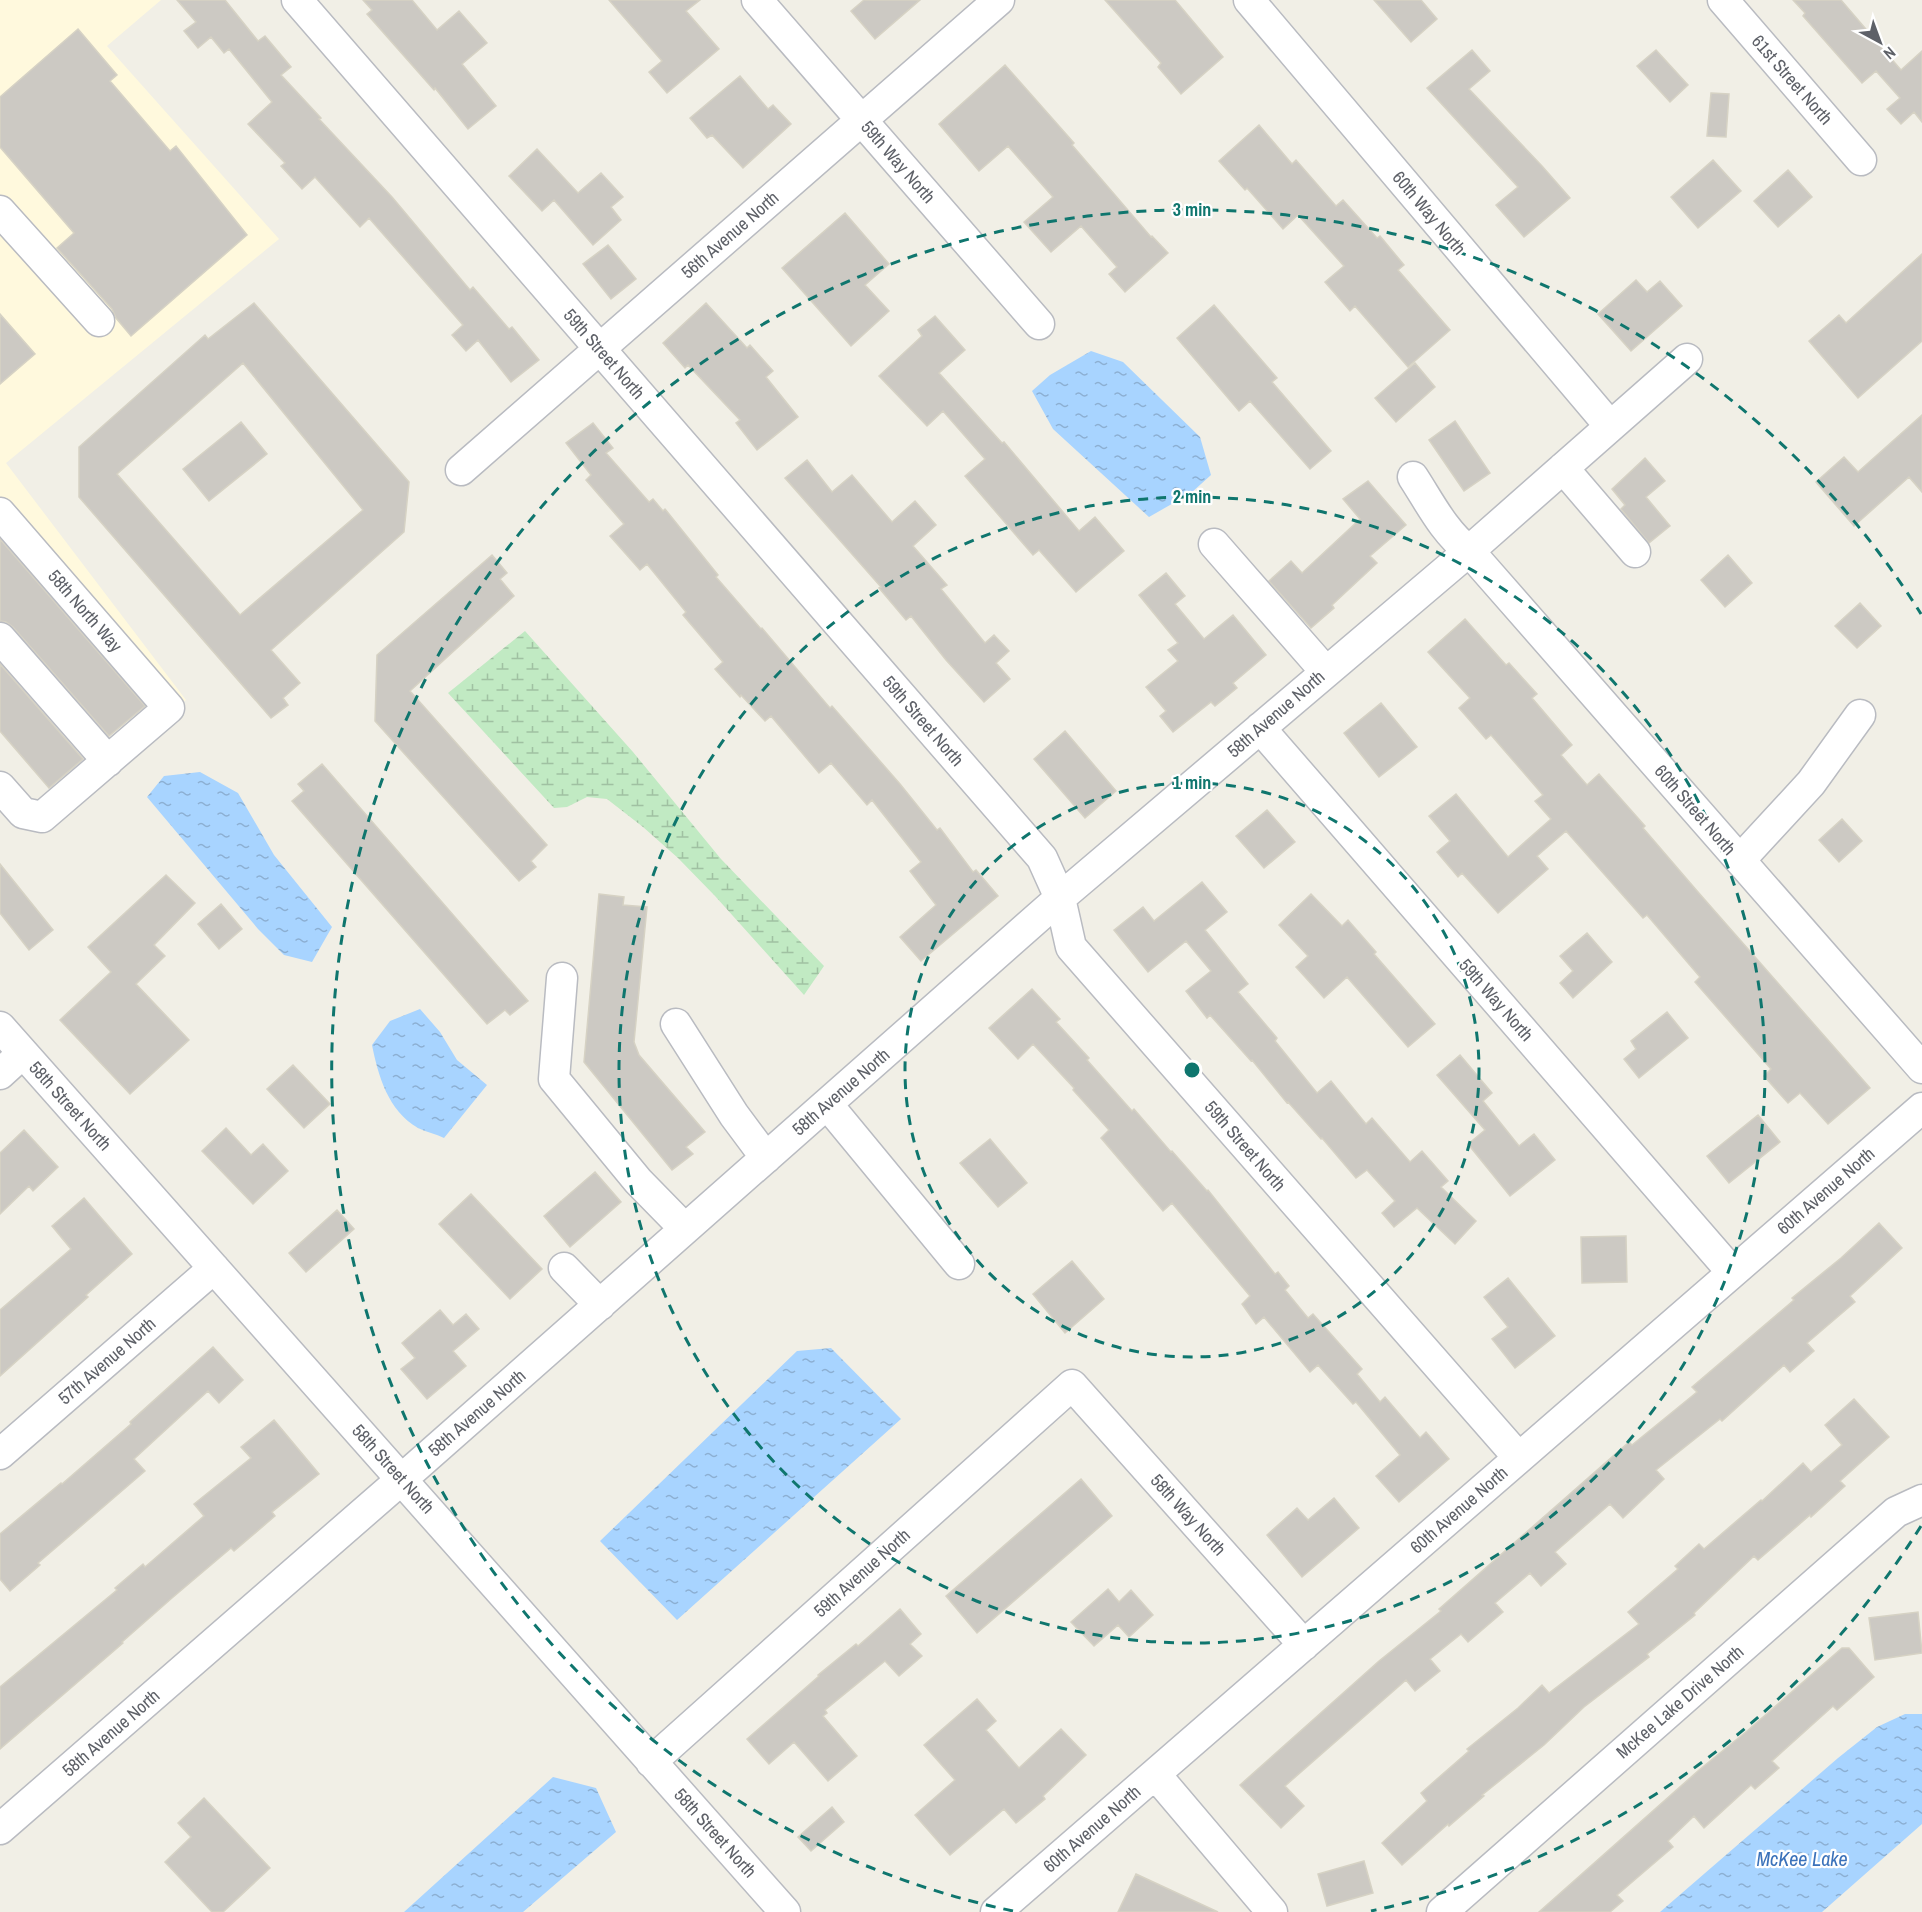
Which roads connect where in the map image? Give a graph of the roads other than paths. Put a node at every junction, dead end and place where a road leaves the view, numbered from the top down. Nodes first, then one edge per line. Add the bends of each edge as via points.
1 (297, 0) edge
2 (757, 0) edge
3 (999, 0) edge
4 (1249, 0) edge
5 (1723, 0) edge
6 (862, 120) junction
7 (1861, 160) dead end
8 (0, 211) edge
9 (99, 321) dead end
10 (1039, 324) dead end
11 (599, 349) junction
12 (1687, 359) dead end
13 (1610, 426) junction
14 (1563, 468) junction
15 (461, 470) dead end
16 (1413, 477) dead end
17 (0, 513) edge
18 (1214, 544) dead end
19 (1469, 551) junction
20 (1635, 552) dead end
21 (0, 638) edge
22 (1326, 672) junction
23 (1860, 715) dead end
24 (1260, 728) junction
25 (108, 761) junction
26 (0, 787) edge
27 (1740, 860) junction
28 (1060, 898) junction
29 (562, 978) dead end
30 (676, 1024) dead end
31 (0, 1027) edge
32 (23, 1053) junction
33 (1922, 1068) edge
34 (0, 1074) edge
35 (827, 1104) junction
36 (1922, 1108) edge
37 (766, 1158) junction
38 (685, 1229) junction
39 (959, 1264) dead end
40 (214, 1268) junction
41 (564, 1268) dead end
42 (1732, 1272) junction
43 (600, 1305) junction
44 (1072, 1385) joint
45 (0, 1454) edge
46 (1518, 1458) junction
47 (402, 1479) junction
48 (1922, 1500) edge
49 (1304, 1645) junction
50 (651, 1762) junction
51 (1155, 1774) junction
52 (0, 1830) edge
53 (784, 1912) edge
54 (996, 1912) edge
55 (1272, 1912) edge
56 (1442, 1912) edge

1 - 11 street, 59th Street North
2 - 6 street, 59th Way North
3 - 6 street, 56th Avenue North
4 - 13 street, 60th Way North
5 - 7 street, 61st Street North
6 - 10 street, 59th Way North
6 - 11 street, 56th Avenue North
8 - 9 street
11 - 15 street, 56th Avenue North
11 - 28 street, 59th Street North via 1042,858
12 - 13 street, 58th Avenue North
13 - 14 street, 58th Avenue North
14 - 19 street, 58th Avenue North
14 - 20 street
16 - 19 street, 60th Street North via 1456,542
17 - 25 street, 58th North Way via 169,708
18 - 22 street
19 - 22 street, 58th Avenue North
19 - 27 street, 60th Street North
21 - 25 street
22 - 24 street, 58th Avenue North
23 - 27 street via 1811,783
24 - 28 street, 58th Avenue North
24 - 42 street, 59th Way North
25 - 26 street via 42,817 23,813
27 - 33 street, 60th Street North
28 - 35 street, 58th Avenue North
28 - 46 street, 59th Street North via 1071,947
29 - 38 street via 554,1079 638,1181
30 - 37 street
31 - 32 street, 58th Street North
32 - 34 street
32 - 40 street, 58th Street North
35 - 37 street, 58th Avenue North
35 - 39 street
36 - 42 street, 60th Avenue North
37 - 38 street, 58th Avenue North
38 - 43 street, 58th Avenue North
40 - 45 street, 57th Avenue North
40 - 47 street, 58th Street North
41 - 43 street
42 - 46 street, 60th Avenue North
43 - 47 street, 58th Avenue North
44 - 49 street, 58th Way North
44 - 50 street, 59th Avenue North
46 - 49 street, 60th Avenue North
47 - 50 street, 58th Street North
47 - 52 street, 58th Avenue North
48 - 56 street, McKee Lake Drive North via 1896,1512
49 - 51 street, 60th Avenue North
50 - 53 street, 58th Street North
51 - 54 street, 60th Avenue North
51 - 55 street

